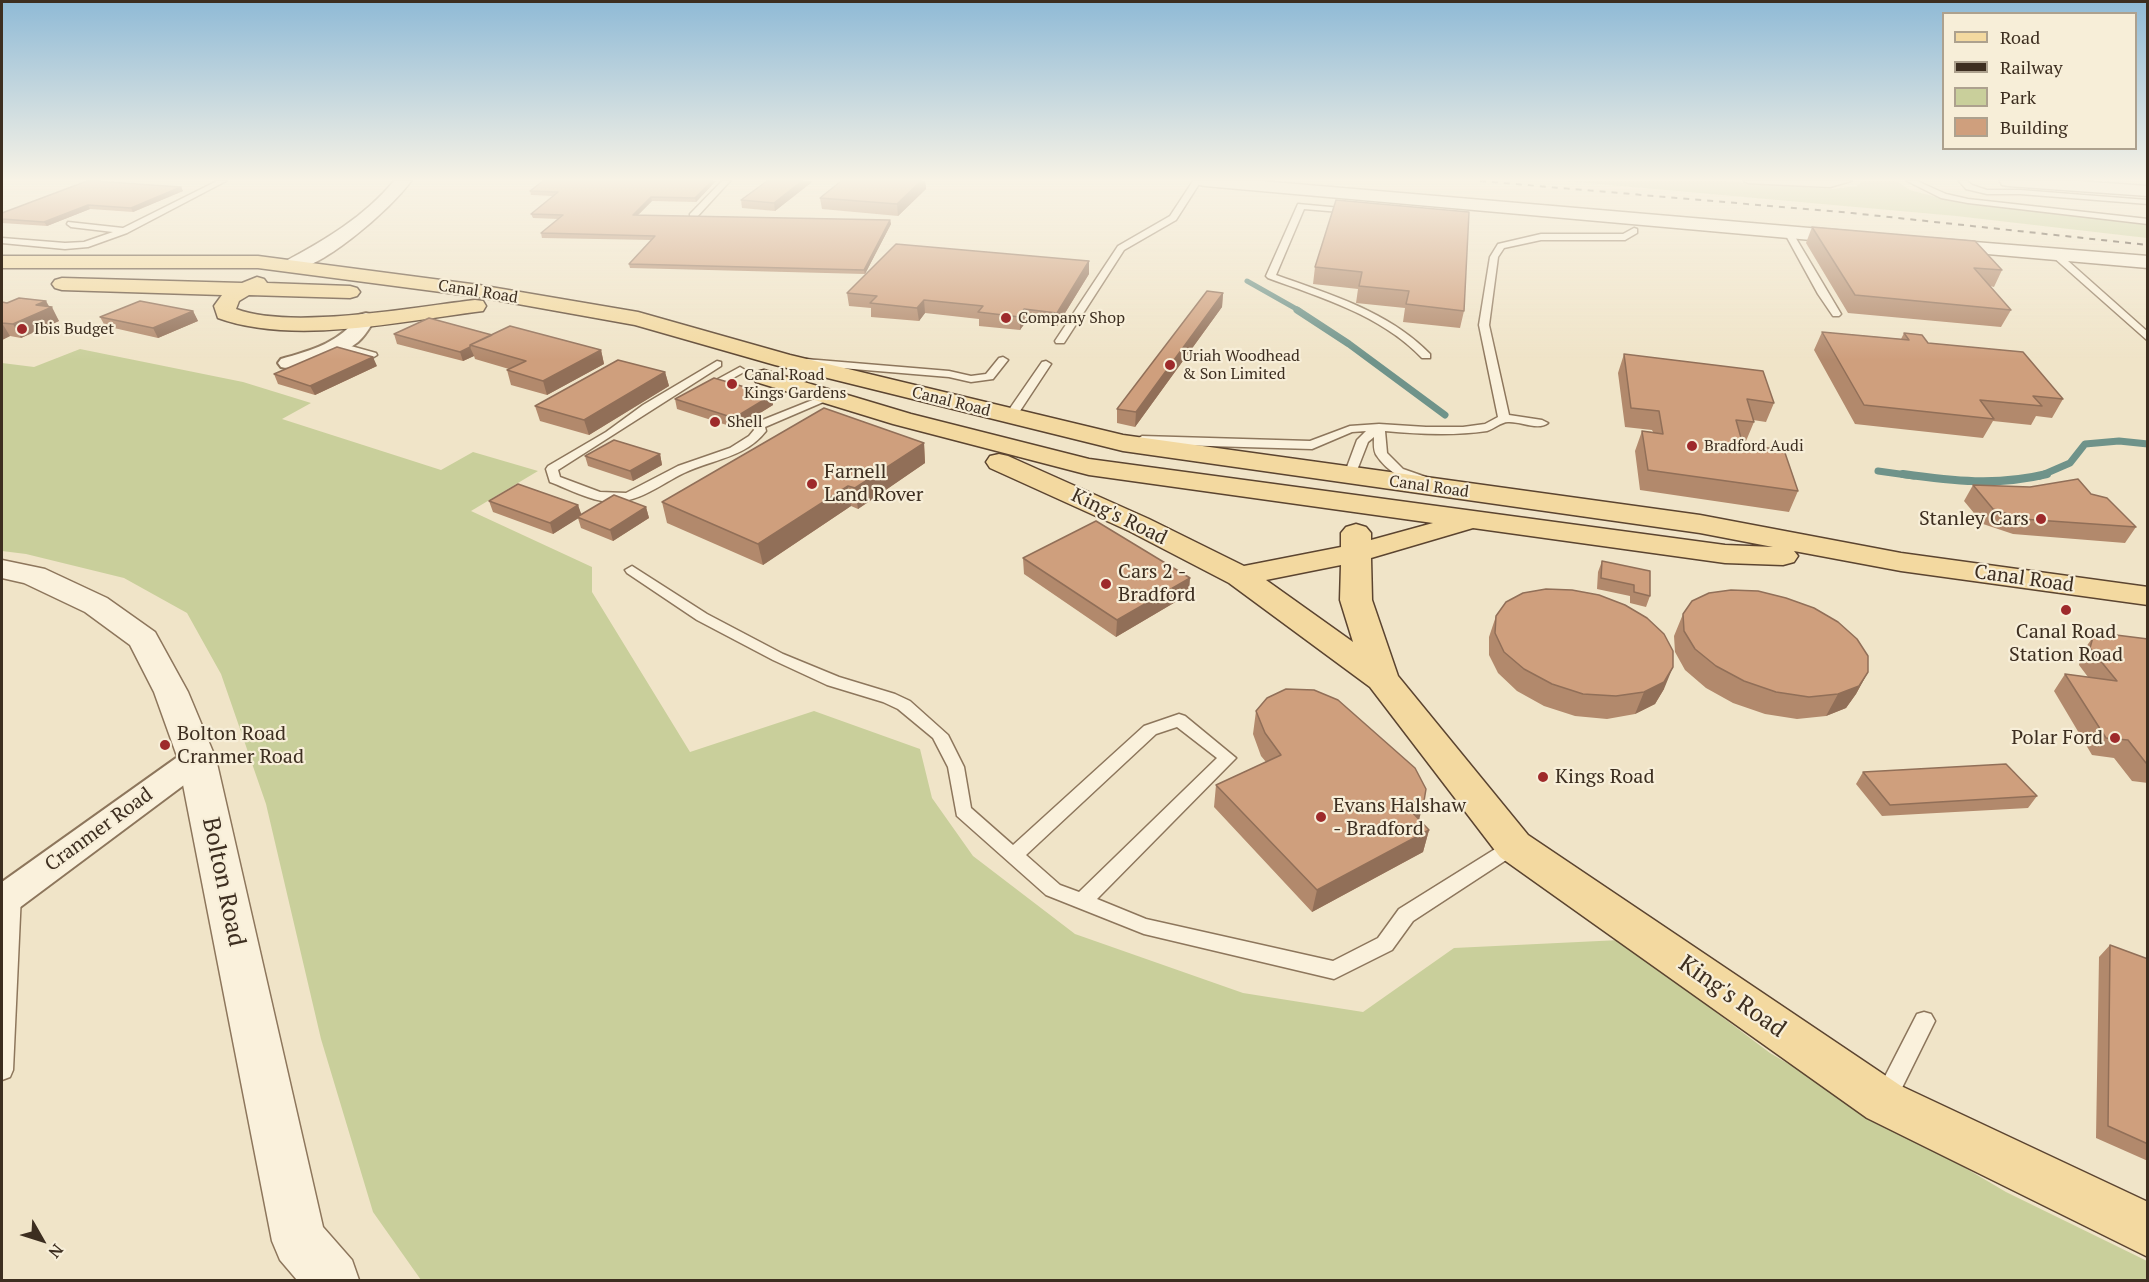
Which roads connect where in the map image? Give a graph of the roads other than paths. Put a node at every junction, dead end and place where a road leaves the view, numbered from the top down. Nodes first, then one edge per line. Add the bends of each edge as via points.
1 (2, 241) edge
2 (101, 241) edge
3 (332, 241) edge
4 (1133, 241) edge
5 (1286, 241) edge
6 (1524, 241) edge
7 (1794, 241) edge
8 (1916, 243) edge
9 (2056, 255) junction
10 (2, 262) edge
11 (2148, 262) edge
12 (291, 266) junction
13 (2, 274) edge
14 (37, 283) dead end
15 (256, 284) junction
16 (475, 306) junction
17 (1836, 314) dead end
18 (366, 319) junction
19 (2148, 338) edge
20 (1060, 341) dead end
21 (340, 346) junction
22 (372, 355) edge
23 (1426, 356) dead end
24 (783, 360) junction
25 (1003, 360) dead end
26 (288, 363) dead end
27 (717, 364) junction
28 (1046, 364) dead end
29 (740, 370) junction
30 (692, 397) edge
31 (829, 397) junction
32 (1011, 417) junction
33 (1504, 418) junction
34 (902, 419) junction
35 (1542, 423) dead end
36 (1379, 426) junction
37 (1123, 443) junction
38 (1150, 447) junction
39 (1131, 473) junction
40 (1350, 475) junction
41 (1451, 490) junction
42 (1357, 505) junction
43 (1478, 520) junction
44 (1139, 525) junction
45 (1356, 554) junction
46 (1901, 562) junction
47 (2, 569) edge
48 (632, 570) dead end
49 (1240, 576) junction
50 (2148, 596) edge
51 (1382, 680) junction
52 (197, 759) junction
53 (1514, 846) junction
54 (1013, 856) junction
55 (6, 898) edge
56 (1082, 902) junction
57 (1924, 1021) dead end
58 (2, 1070) edge
59 (1884, 1102) junction
60 (2148, 1230) edge
61 (332, 1281) edge

1 - 2 lane via 65,246
3 - 12 street
4 - 20 lane via 1121,248
5 - 23 lane via 1271,276 1340,302 1398,330
6 - 33 lane via 1501,246 1494,257 1484,326
7 - 17 lane via 1821,295
8 - 9 street
9 - 11 street
9 - 19 lane
10 - 12 main road, Canal Road via 215,261
12 - 15 main road
12 - 24 main road, Canal Road via 479,291 638,319
13 - 15 main road via 191,273
14 - 15 main road, Canal Road
15 - 16 main road, Canal Road via 372,292
15 - 18 main road via 231,297 225,306 226,313 268,322
16 - 18 main road
16 - 27 main road, Canal Road via 619,336
18 - 21 street via 360,332
21 - 22 lane
21 - 26 street
24 - 25 lane via 970,379 989,377
24 - 32 main road, Canal Road
27 - 29 main road, Canal Road
27 - 31 lane via 561,462 552,469 554,479 602,496 631,496 682,470 731,452 755,437 759,425
28 - 32 lane
29 - 30 lane
29 - 31 main road, Canal Road
31 - 34 main road, Canal Road
32 - 37 main road, Canal Road
33 - 35 lane
33 - 36 lane via 1488,427 1462,430
34 - 39 main road, Canal Road via 1034,455
34 - 44 main road, King's Road
36 - 37 lane via 1350,429 1312,445 1136,440
36 - 40 lane via 1363,440
36 - 41 lane via 1381,454 1399,472
37 - 38 main road, Canal Road
38 - 39 main road
38 - 40 main road, Canal Road
39 - 42 main road, Canal Road
39 - 44 main road via 1119,496
40 - 41 main road, Canal Road
40 - 42 main road, King's Road
41 - 46 main road, Canal Road via 1700,524
42 - 43 main road, Canal Road
42 - 45 main road, King's Road
43 - 45 main road
43 - 46 main road, Canal Road via 1725,554
44 - 49 main road, King's Road
45 - 49 main road
45 - 51 main road, King's Road via 1356,600
46 - 50 main road, Canal Road
47 - 52 street, Bolton Road via 34,576 96,605 143,639 171,692
48 - 54 lane via 702,617 778,657 904,705 940,735 956,767 963,811
49 - 51 main road, King's Road
51 - 53 main road, King's Road
52 - 55 street, Cranmer Road
52 - 61 street, Bolton Road via 299,1241
53 - 56 lane via 1406,915 1385,944 1334,970 1144,926
53 - 59 main road, King's Road
54 - 56 lane via 1053,890
54 - 56 lane via 1150,730 1179,720 1228,758
55 - 58 lane
57 - 59 lane
59 - 60 main road, King's Road

